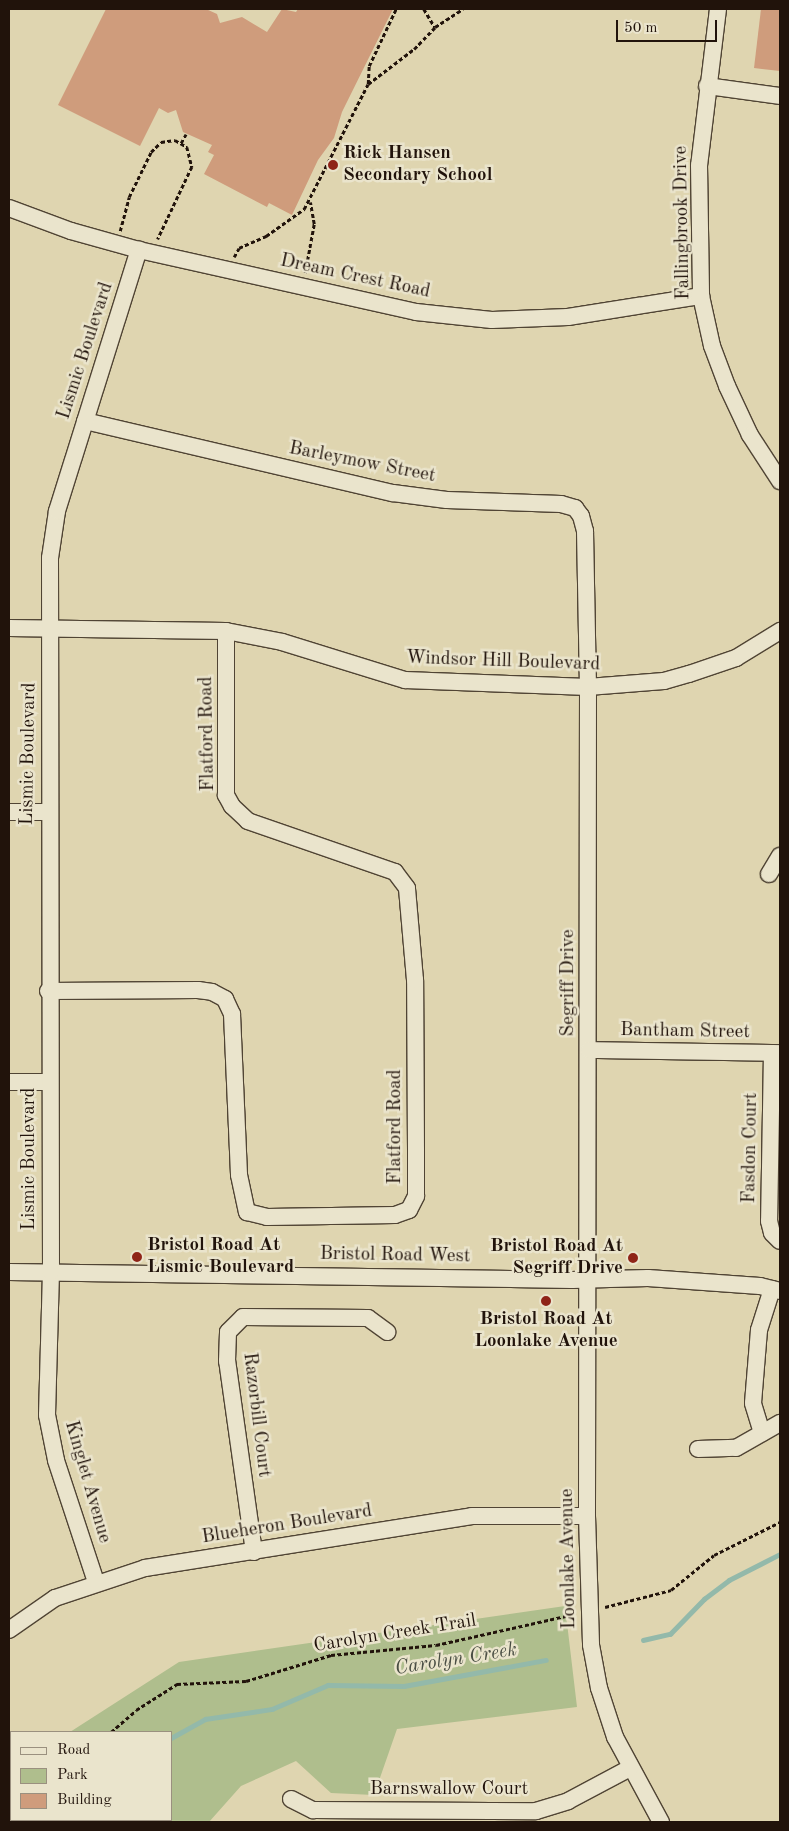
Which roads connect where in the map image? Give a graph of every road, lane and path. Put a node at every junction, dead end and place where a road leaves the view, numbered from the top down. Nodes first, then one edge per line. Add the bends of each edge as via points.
1 (396, 9) edge
2 (424, 9) edge
3 (463, 9) edge
4 (718, 9) edge
5 (435, 28) junction
6 (368, 84) junction
7 (707, 86) junction
8 (780, 96) edge
9 (186, 134) dead end
10 (182, 142) junction
11 (310, 201) junction
12 (9, 208) edge
13 (117, 244) junction
14 (147, 251) junction
15 (227, 269) junction
16 (303, 286) junction
17 (700, 296) junction
18 (85, 421) junction
19 (780, 481) edge
20 (9, 628) edge
21 (51, 629) junction
22 (780, 630) edge
23 (226, 631) junction
24 (588, 687) junction
25 (9, 812) edge
26 (48, 812) junction
27 (780, 856) edge
28 (769, 874) dead end
29 (48, 991) junction
30 (589, 1050) junction
31 (776, 1053) edge
32 (9, 1082) edge
33 (50, 1082) junction
34 (780, 1241) edge
35 (9, 1272) edge
36 (51, 1272) junction
37 (589, 1280) junction
38 (776, 1290) edge
39 (387, 1332) dead end
40 (780, 1423) edge
41 (762, 1433) junction
42 (698, 1449) dead end
43 (587, 1516) junction
44 (780, 1522) edge
45 (254, 1552) junction
46 (96, 1582) junction
47 (601, 1608) dead end
48 (580, 1613) dead end
49 (9, 1630) edge
50 (112, 1731) edge
51 (630, 1768) junction
52 (292, 1799) dead end
53 (661, 1822) edge

1 - 6 path via 369,66
2 - 5 path
3 - 5 path
4 - 7 street, Fallingbrook Drive
5 - 6 path via 414,49
6 - 11 path
7 - 8 street
7 - 17 street, Fallingbrook Drive via 699,165
9 - 10 path
10 - 13 path via 168,140 152,152 129,197
10 - 14 path via 191,153 192,167
11 - 15 path via 304,209 266,236 239,248
11 - 16 path via 314,224
12 - 13 street, Dream Crest Road via 70,231
13 - 14 street, Dream Crest Road
14 - 15 street, Dream Crest Road
14 - 18 street, Lismic Boulevard
15 - 16 street, Dream Crest Road
16 - 17 street, Dream Crest Road via 416,312 492,320 568,317
17 - 19 street, Fallingbrook Drive via 712,346 727,386 750,435
18 - 21 street, Lismic Boulevard via 51,536
18 - 24 street, Barleymow Street via 393,493 447,500 561,504 575,508 585,531
20 - 21 street, Windsor Hill Boulevard
21 - 23 street, Windsor Hill Boulevard
21 - 26 street, Lismic Boulevard
22 - 24 street, Windsor Hill Boulevard via 736,658 690,674 664,681
23 - 24 street, Windsor Hill Boulevard via 282,642 405,680
23 - 29 street, Flatford Road via 226,795 232,806 248,821 394,872 407,888 415,980 416,1140 416,1196 409,1210 395,1215 316,1217 267,1217 248,1212 239,1175 232,1014 226,999 198,990
24 - 30 street, Segriff Drive
25 - 26 street
26 - 29 street, Lismic Boulevard
27 - 28 street
29 - 33 street, Lismic Boulevard
30 - 31 street, Bantham Street
30 - 37 street, Segriff Drive
31 - 34 street, Fasdon Court via 769,1221 772,1233
32 - 33 street
33 - 36 street, Lismic Boulevard
35 - 36 street, Bristol Road West
36 - 37 street, Bristol Road West
36 - 46 street, Kinglet Avenue via 47,1415 56,1460
37 - 38 street, Bristol Road West via 648,1278
37 - 43 street, Loonlake Avenue
38 - 41 street via 760,1330 753,1403
39 - 45 street, Razorbill Court via 368,1318 243,1317 228,1332 227,1361
40 - 41 street
41 - 42 street via 736,1448
43 - 45 street, Blueheron Boulevard via 472,1516
43 - 51 street, Loonlake Avenue via 591,1645 599,1688 615,1737
44 - 47 path via 714,1555 670,1590
45 - 46 street, Blueheron Boulevard via 145,1568
46 - 49 street, Blueheron Boulevard via 55,1598
48 - 50 path, Carolyn Creek Trail via 436,1645 331,1655 246,1681 177,1684 136,1710
51 - 52 street, Barnswallow Court via 568,1801 536,1811 313,1810
51 - 53 street, Loonlake Avenue

